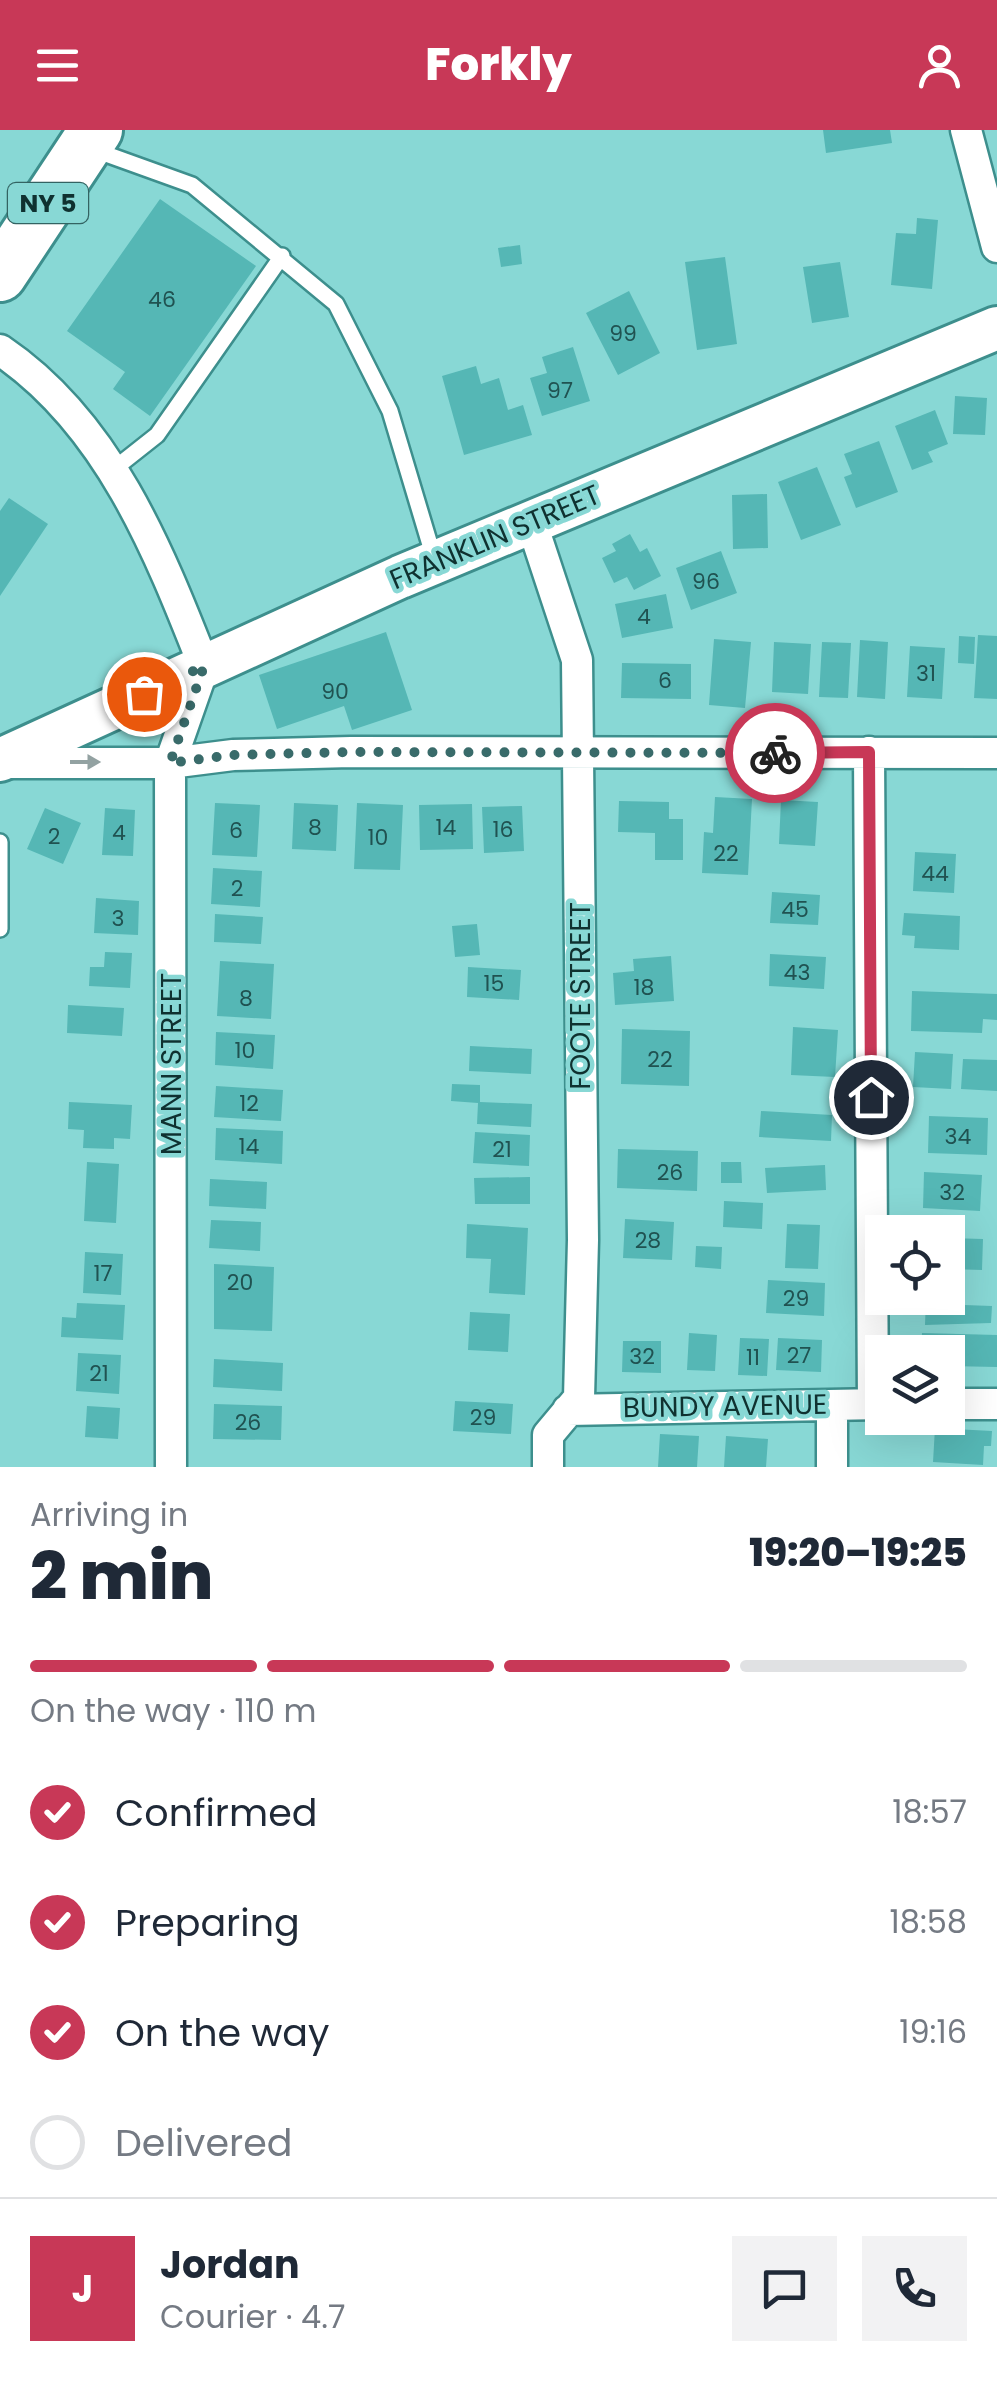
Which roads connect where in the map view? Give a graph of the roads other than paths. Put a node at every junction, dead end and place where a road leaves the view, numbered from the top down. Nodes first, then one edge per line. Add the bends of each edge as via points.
1 (966, 130) edge
2 (91, 138) edge
3 (997, 247) edge
4 (282, 256) junction
5 (0, 275) edge
6 (997, 328) edge
7 (0, 350) edge
8 (114, 469) junction
9 (531, 521) junction
10 (435, 562) junction
11 (204, 666) junction
12 (869, 752) junction
13 (579, 753) junction
14 (997, 753) edge
15 (0, 761) edge
16 (170, 763) junction
17 (0, 842) edge
18 (0, 928) edge
19 (877, 1335) edge
20 (832, 1404) junction
21 (865, 1404) edge
22 (965, 1404) edge
23 (997, 1404) edge
24 (568, 1410) junction
25 (171, 1467) edge
26 (548, 1467) edge
27 (832, 1467) edge

1 - 3 street
2 - 4 lane via 192,185
2 - 5 highway, NY 5
4 - 8 lane via 157,435
4 - 10 lane via 336,304 390,411
6 - 9 street, FRANKLIN STREET
7 - 8 street via 66,408
8 - 11 street
9 - 10 street, FRANKLIN STREET
9 - 13 street, FOOTE STREET via 572,636
10 - 11 street, FRANKLIN STREET
11 - 15 street, FRANKLIN STREET
11 - 16 street, MANN STREET
12 - 13 street
12 - 14 street
12 - 19 street
13 - 16 street via 272,754
13 - 24 street, FOOTE STREET via 582,1260 579,1398
15 -> 16 street
16 - 25 street, MANN STREET
17 - 18 lane
20 - 21 street, BUNDY AVENUE
20 - 24 street, BUNDY AVENUE
20 - 27 street
22 - 23 street
24 - 26 street, FOOTE STREET via 548,1435

